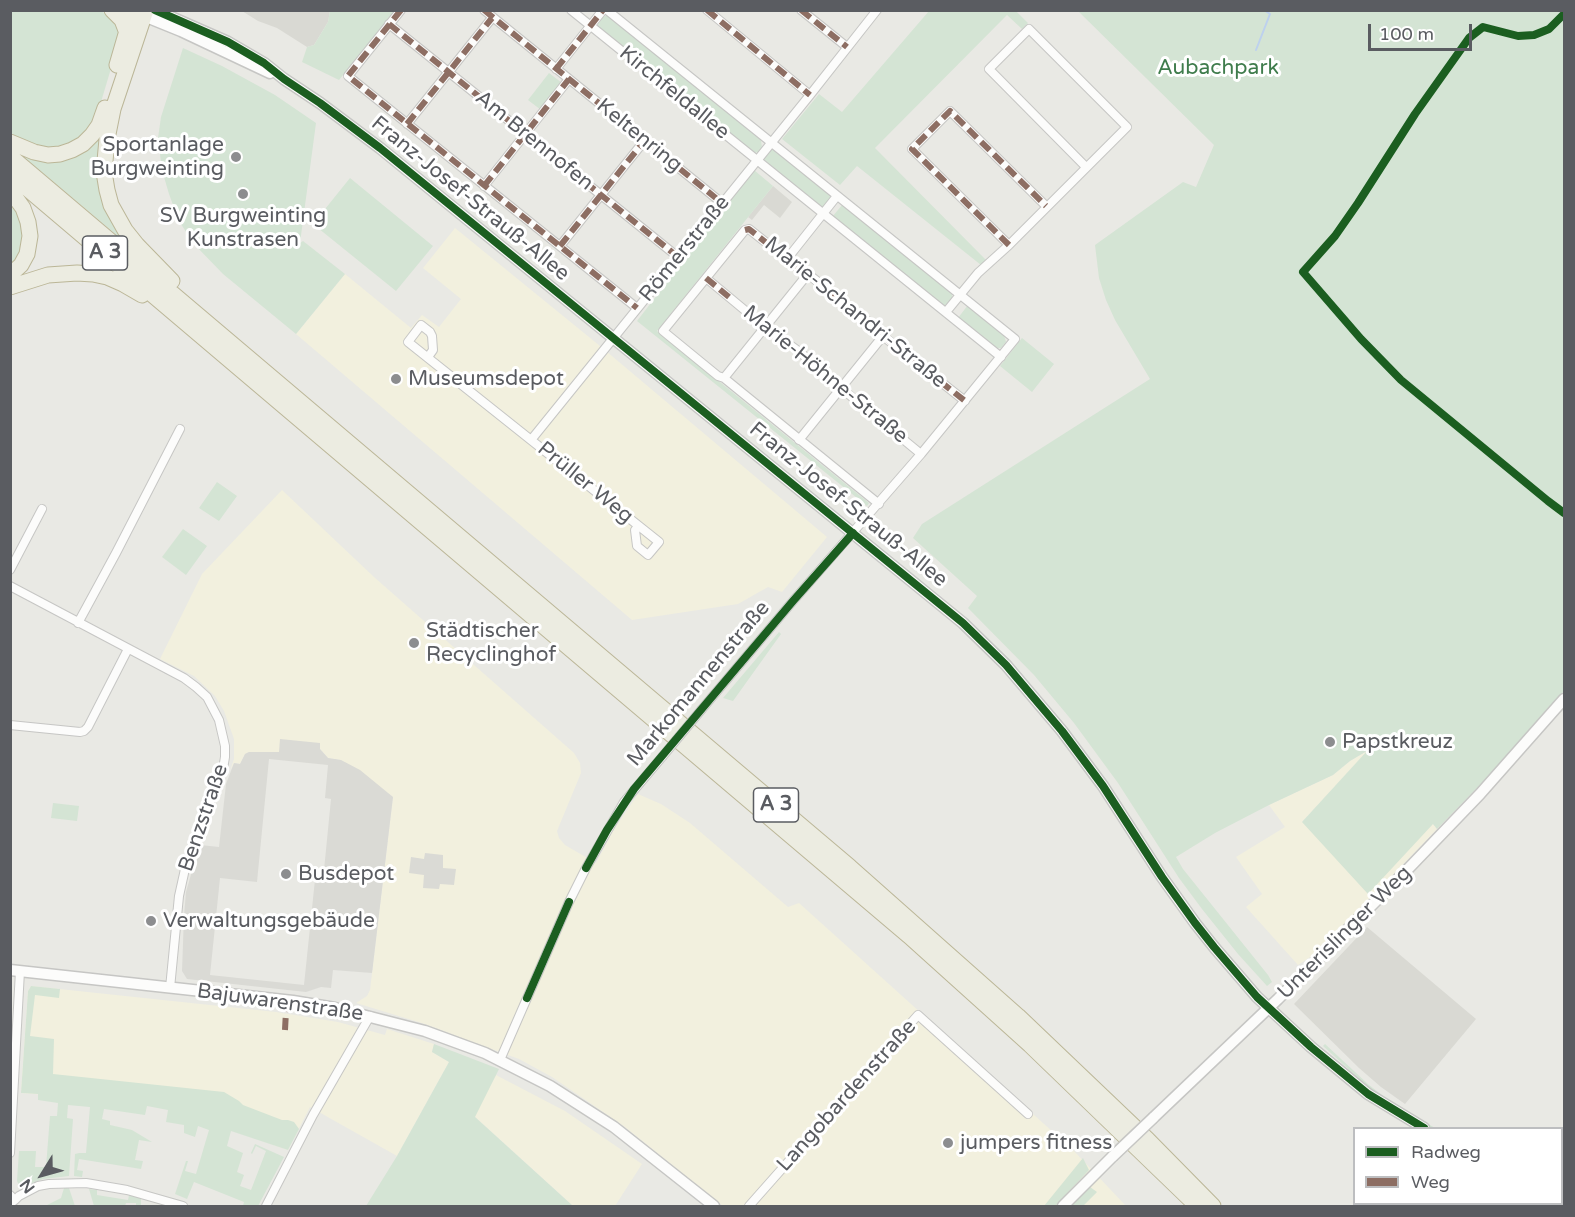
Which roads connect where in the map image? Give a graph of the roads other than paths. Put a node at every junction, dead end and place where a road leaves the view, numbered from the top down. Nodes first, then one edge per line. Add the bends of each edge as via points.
1 (112, 10) edge
2 (400, 10) edge
3 (484, 10) edge
4 (571, 10) edge
5 (603, 10) edge
6 (607, 10) edge
7 (707, 10) edge
8 (801, 10) edge
9 (877, 10) edge
10 (144, 12) edge
11 (492, 18) junction
12 (389, 24) junction
13 (590, 26) junction
14 (127, 33) junction
15 (847, 47) junction
16 (556, 69) junction
17 (449, 72) junction
18 (568, 79) junction
19 (810, 95) junction
20 (407, 124) junction
21 (526, 134) junction
22 (645, 140) junction
23 (10, 142) edge
24 (771, 142) junction
25 (10, 156) edge
26 (757, 160) junction
27 (1086, 167) junction
28 (10, 174) edge
29 (484, 186) junction
30 (10, 190) edge
31 (601, 195) junction
32 (837, 196) junction
33 (722, 203) junction
34 (1046, 206) junction
35 (823, 213) junction
36 (1009, 245) junction
37 (560, 246) junction
38 (678, 257) junction
39 (787, 259) junction
40 (10, 275) edge
41 (807, 275) junction
42 (706, 278) junction
43 (10, 287) edge
44 (960, 295) junction
45 (637, 308) junction
46 (946, 312) junction
47 (197, 314) junction
48 (765, 327) junction
49 (199, 333) junction
50 (883, 336) junction
51 (613, 338) junction
52 (428, 357) dead end
53 (1001, 357) junction
54 (724, 378) junction
55 (841, 388) junction
56 (965, 401) junction
57 (180, 429) dead end
58 (531, 440) junction
59 (800, 440) junction
60 (921, 454) junction
61 (879, 504) junction
62 (42, 508) dead end
63 (639, 526) dead end
64 (853, 533) junction
65 (10, 570) edge
66 (10, 586) edge
67 (78, 622) junction
68 (128, 650) junction
69 (1564, 699) edge
70 (10, 725) edge
71 (15, 971) edge
72 (170, 988) junction
73 (1269, 1008) junction
74 (370, 1016) junction
75 (500, 1060) junction
76 (1028, 1114) dead end
77 (1422, 1127) edge
78 (10, 1153) edge
79 (1144, 1154) junction
80 (12, 1200) edge
81 (183, 1206) edge
82 (266, 1206) edge
83 (714, 1206) edge
84 (749, 1206) edge
85 (1063, 1206) edge
86 (1184, 1206) edge
87 (1197, 1206) edge
88 (1213, 1206) edge

1 - 14 highway
2 - 12 street
3 - 11 street, Keltenring
4 - 13 street, Kirchfeldallee
5 - 13 street
6 - 24 street, Kirchfeldallee
7 - 19 street
8 - 15 street
9 - 15 street
10 - 14 highway
10 - 47 highway, A 3 via 110,124 104,172 107,190 125,230 189,296
10 - 51 street, Franz-Josef-Strauß-Allee via 284,79 320,103 381,148
11 - 16 street, Keltenring
11 - 17 street
12 - 17 street, Am Brennofen
12 - 20 street via 348,76
13 - 16 street
13 - 26 street, Kirchfeldallee
14 - 23 highway via 99,125 83,144 48,155
15 - 19 street
16 - 18 street, Keltenring
17 - 20 street
17 - 21 street, Am Brennofen
18 - 21 street
18 - 22 street, Keltenring
19 - 24 street
20 - 29 street
21 - 29 street
21 - 31 street, Am Brennofen
22 - 31 street
22 - 33 street, Keltenring
24 - 26 street
24 - 32 street, Kirchfeldallee
25 - 47 highway, A 3
26 - 33 street, Römerstraße
26 - 35 street, Kirchfeldallee
27 - 27 street via 989,69 1029,29 1127,127
27 - 34 street
28 - 49 highway, A 3
29 - 37 street
30 - 40 highway via 23,208 30,236 27,254
31 - 37 street
31 - 38 street, Am Brennofen
32 - 35 street
32 - 44 street, Kirchfeldallee
33 - 38 street, Römerstraße
34 - 36 street
34 - 36 street via 950,111 912,149
35 - 39 street
35 - 46 street, Kirchfeldallee
36 - 44 street
37 - 45 street
38 - 45 street, Römerstraße
39 - 41 street, Marie-Schandri-Straße
39 - 42 street, Marie-Schandri-Straße via 750,229 745,230
41 - 48 street
41 - 50 street, Marie-Schandri-Straße
42 - 48 street, Marie-Höhne-Straße
42 - 54 street via 663,331
43 - 49 highway, A 3 via 55,274 93,274 123,284 186,330
44 - 46 street
44 - 53 street, Kirchfeldallee via 1015,339
45 - 51 street, Römerstraße
46 - 53 street, Kirchfeldallee
47 - 88 highway, A 3 via 850,867 1018,1016
48 - 54 street
48 - 55 street, Marie-Höhne-Straße
49 - 79 highway, A 3 via 909,936
50 - 55 street
50 - 56 street, Marie-Schandri-Straße
51 - 58 street, Prüller Weg
51 - 64 street, Franz-Josef-Strauß-Allee
52 - 58 street, Prüller Weg
53 - 56 street, Markomannenstraße
54 - 59 street
55 - 59 street
55 - 60 street, Marie-Höhne-Straße
56 - 60 street, Markomannenstraße
57 - 67 street
58 - 63 street, Prüller Weg
59 - 61 street
60 - 61 street, Markomannenstraße
61 - 64 street, Markomannenstraße
62 - 65 street
64 - 73 street, Franz-Josef-Strauß-Allee via 963,623 1012,671 1085,760 1162,877 1214,947
64 - 75 street, Markomannenstraße, bridge via 624,802 569,902
66 - 67 street, Benzstraße
67 - 68 street, Benzstraße
68 - 70 street via 84,731
68 - 72 street, Benzstraße via 196,687 214,709 225,746 223,769 187,860
69 - 73 street, Unterislinger Weg via 1443,833
71 - 72 street, Bajuwarenstraße
71 - 78 street
72 - 74 street, Bajuwarenstraße via 293,1001
73 - 77 street, Franz-Josef-Strauß-Allee via 1362,1089
73 - 85 street, Unterislinger Weg, bridge
74 - 75 street, Bajuwarenstraße via 425,1030
74 - 82 street
75 - 83 street, Bajuwarenstraße via 614,1127
76 - 84 street, Langobardenstraße via 918,1015
79 - 86 highway
79 - 87 highway, A 3
80 - 81 street via 38,1186 86,1183

